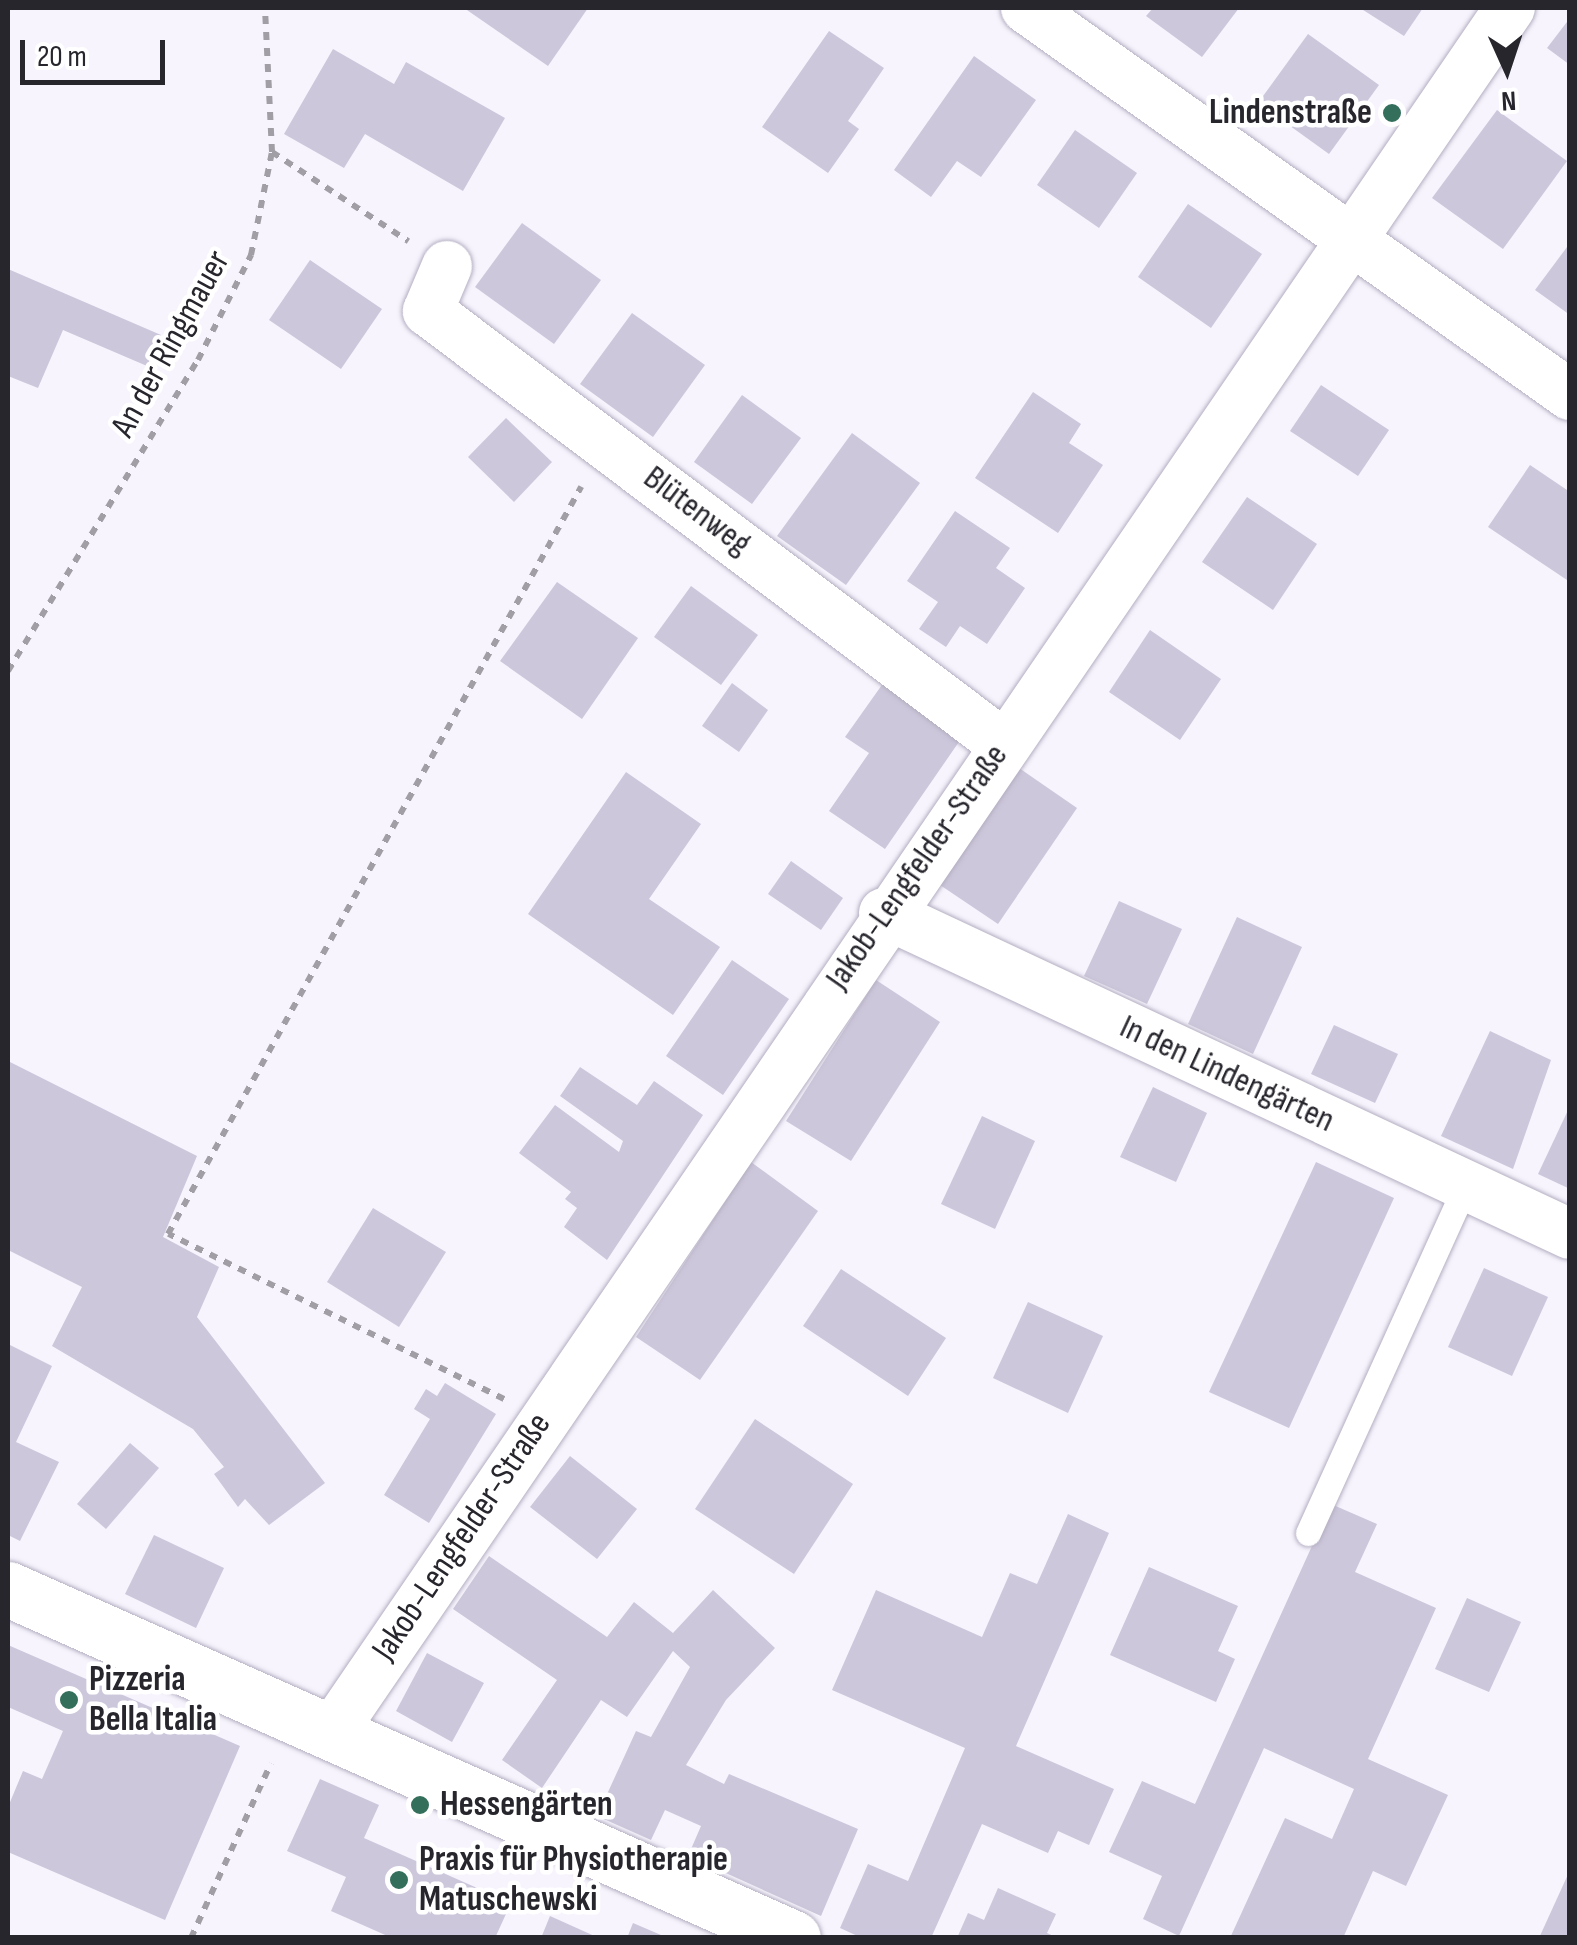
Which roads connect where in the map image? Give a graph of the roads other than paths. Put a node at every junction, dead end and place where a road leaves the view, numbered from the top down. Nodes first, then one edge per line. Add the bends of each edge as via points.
1 (1026, 8) edge
2 (1510, 8) edge
3 (1350, 243) junction
4 (447, 266) road end
5 (1570, 395) edge
6 (1003, 744) junction
7 (884, 913) junction
8 (1466, 1185) junction
9 (1570, 1234) edge
10 (1308, 1533) dead end
11 (8, 1590) edge
12 (312, 1724) junction
13 (792, 1938) edge

1 - 3 street
2 - 3 street, Jakob-Lengfelder-Straße
3 - 5 street
3 - 6 street, Jakob-Lengfelder-Straße
4 - 6 street, Blütenweg via 428,311
6 - 7 street, Jakob-Lengfelder-Straße
7 - 8 street, In den Lindengärten
7 - 12 street, Jakob-Lengfelder-Straße via 542,1417
8 - 9 street, In den Lindengärten
8 - 10 lane
11 - 12 street
12 - 13 street

